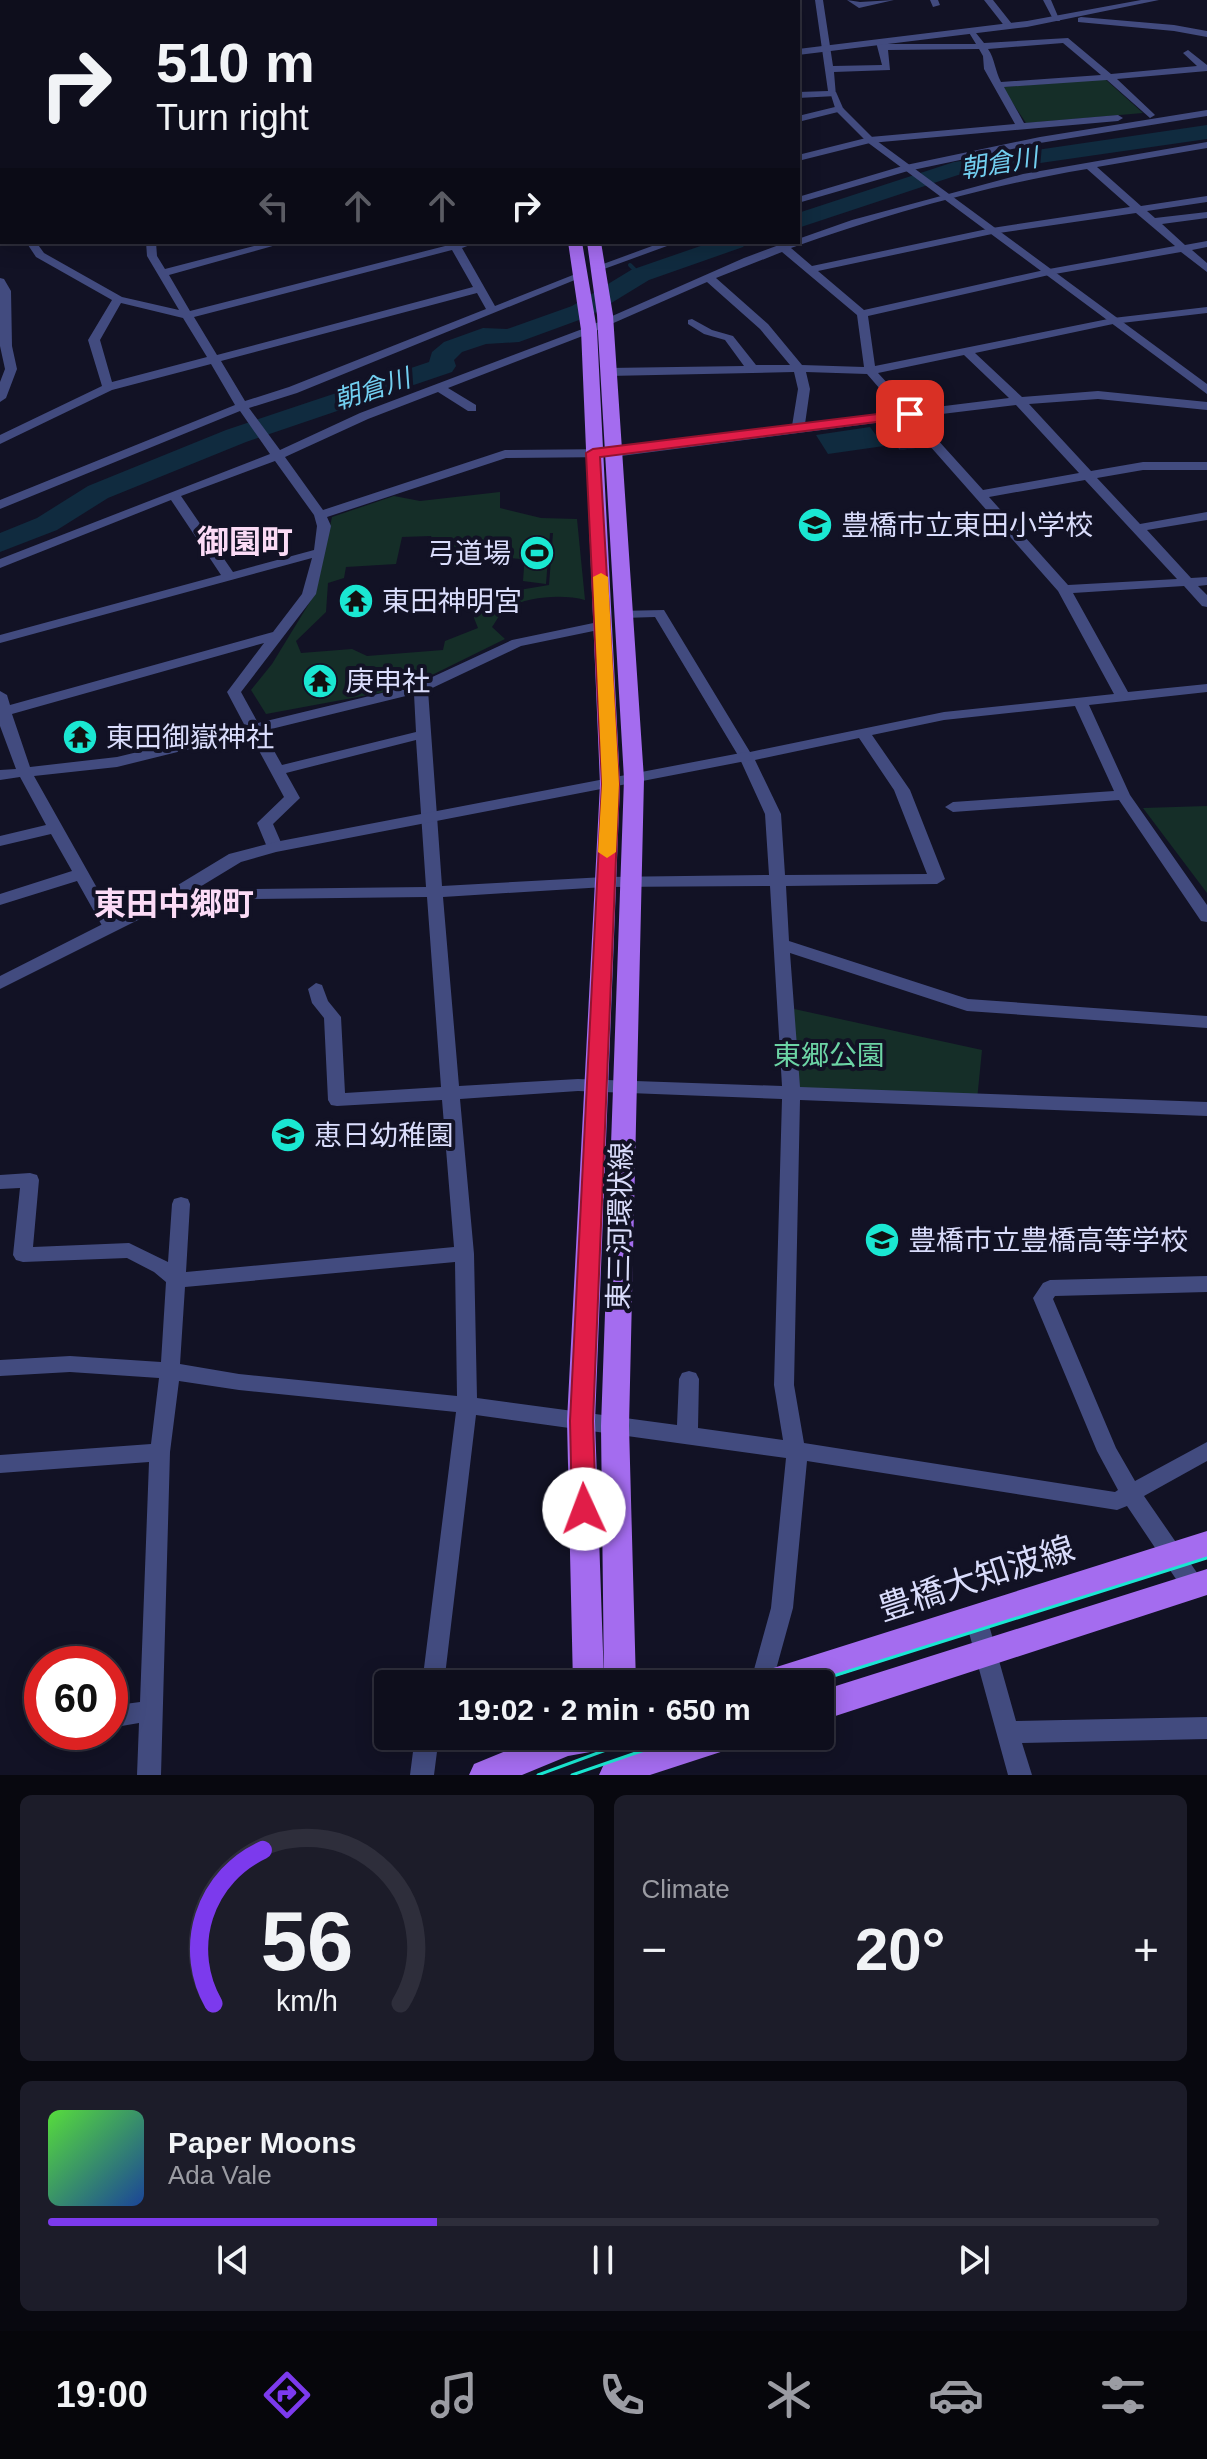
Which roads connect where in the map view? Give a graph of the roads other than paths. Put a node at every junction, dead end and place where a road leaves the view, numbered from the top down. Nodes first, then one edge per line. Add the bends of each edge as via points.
1 (819, 0) edge
2 (851, 0) edge
3 (890, 0) edge
4 (988, 0) edge
5 (1047, 0) edge
6 (1155, 0) edge
7 (1062, 18) junction
8 (1009, 26) junction
9 (972, 31) junction
10 (1207, 34) edge
11 (882, 45) junction
12 (982, 47) junction
13 (828, 49) junction
14 (800, 52) edge
15 (1188, 53) dead end
16 (1206, 68) edge
17 (830, 69) junction
18 (1109, 77) junction
19 (997, 85) junction
20 (833, 94) junction
21 (800, 95) edge
22 (839, 109) junction
23 (1207, 110) edge
24 (1150, 115) junction
25 (800, 119) edge
26 (1021, 126) junction
27 (870, 140) junction
28 (1207, 145) edge
29 (800, 158) edge
30 (1087, 164) junction
31 (907, 169) junction
32 (945, 195) junction
33 (800, 199) edge
34 (1207, 199) edge
35 (1136, 209) junction
36 (1207, 215) edge
37 (1152, 222) junction
38 (992, 231) junction
39 (800, 241) edge
40 (32, 244) edge
41 (151, 244) edge
42 (274, 244) edge
43 (455, 244) edge
44 (575, 244) edge
45 (594, 244) edge
46 (668, 244) edge
47 (792, 244) edge
48 (1207, 244) edge
49 (783, 247) junction
50 (1182, 247) junction
51 (1207, 269) edge
52 (600, 270) junction
53 (810, 270) junction
54 (1049, 272) junction
55 (162, 273) junction
56 (582, 277) junction
57 (708, 277) junction
58 (2, 287) edge
59 (480, 289) junction
60 (118, 299) junction
61 (492, 310) junction
62 (1207, 310) edge
63 (862, 314) junction
64 (187, 315) junction
65 (1113, 321) junction
66 (692, 322) dead end
67 (597, 323) junction
68 (3, 346) edge
69 (967, 352) junction
70 (214, 359) junction
71 (799, 368) junction
72 (753, 369) junction
73 (870, 371) junction
74 (608, 372) junction
75 (108, 387) junction
76 (439, 387) junction
77 (1207, 390) edge
78 (0, 398) edge
79 (1019, 401) junction
80 (1207, 406) edge
81 (472, 408) dead end
82 (244, 409) junction
83 (910, 414) junction
84 (798, 428) junction
85 (0, 440) edge
86 (275, 453) junction
87 (603, 453) junction
88 (1207, 466) edge
89 (1087, 476) junction
90 (174, 494) junction
91 (982, 494) junction
92 (0, 505) edge
93 (320, 515) junction
94 (1207, 516) edge
95 (1138, 528) junction
96 (320, 552) junction
97 (0, 564) edge
98 (229, 576) junction
99 (1207, 581) edge
100 (1188, 582) junction
101 (1064, 589) junction
102 (1207, 603) edge
103 (613, 620) junction
104 (277, 635) junction
105 (0, 639) edge
106 (421, 687) junction
107 (1207, 688) edge
108 (1123, 697) junction
109 (1081, 703) junction
110 (2, 704) edge
111 (254, 729) junction
112 (863, 733) junction
113 (424, 734) junction
114 (746, 757) junction
115 (277, 771) junction
116 (25, 773) junction
117 (0, 775) edge
118 (634, 779) junction
119 (610, 784) junction
120 (1123, 795) junction
121 (953, 807) dead end
122 (428, 818) junction
123 (56, 828) junction
124 (0, 841) edge
125 (275, 847) junction
126 (81, 874) junction
127 (632, 881) junction
128 (605, 882) junction
129 (777, 882) junction
130 (436, 892) junction
131 (174, 895) junction
132 (0, 900) edge
133 (1207, 917) edge
134 (111, 927) junction
135 (781, 944) junction
136 (0, 983) edge
137 (316, 989) dead end
138 (1207, 1022) edge
139 (597, 1087) junction
140 (624, 1088) junction
141 (451, 1091) junction
142 (791, 1091) junction
143 (1207, 1109) edge
144 (0, 1182) edge
145 (181, 1204) dead end
146 (464, 1254) junction
147 (177, 1280) junction
148 (1207, 1284) edge
149 (0, 1368) edge
150 (170, 1371) junction
151 (689, 1379) dead end
152 (467, 1405) junction
153 (581, 1421) junction
154 (615, 1426) junction
155 (687, 1437) junction
156 (793, 1450) junction
157 (1207, 1451) edge
158 (160, 1452) junction
159 (0, 1464) edge
160 (1131, 1494) junction
161 (1207, 1544) edge
162 (1172, 1555) junction
163 (1200, 1585) edge
164 (976, 1618) junction
165 (986, 1652) junction
166 (435, 1670) edge
167 (589, 1670) edge
168 (620, 1670) edge
169 (765, 1670) edge
170 (811, 1670) edge
171 (834, 1701) edge
172 (151, 1711) junction
173 (128, 1714) edge
174 (1207, 1728) edge
175 (1008, 1732) junction
176 (425, 1750) edge
177 (545, 1750) edge
178 (606, 1750) edge
179 (681, 1750) edge
180 (149, 1775) edge
181 (422, 1775) edge
182 (485, 1775) edge
183 (606, 1775) edge
184 (615, 1775) edge
185 (1020, 1775) edge

1 - 13 street
2 - 3 street via 859,5
4 - 8 street
5 - 7 street
6 - 7 street
7 - 8 street
7 - 10 street
8 - 9 street
9 - 11 street
9 - 12 street
11 - 12 street
11 - 13 street
11 - 17 street via 887,68
12 - 18 street via 1065,40
12 - 19 street
13 - 14 street
13 - 17 street
15 - 16 street
16 - 18 street
17 - 20 street
18 - 19 street
18 - 24 street
19 - 26 street
20 - 21 street
20 - 22 street
22 - 25 street
22 - 27 street
23 - 24 street
23 - 31 street
24 - 26 street
26 - 27 street
27 - 29 street
27 - 31 street
28 - 30 street
30 - 32 street
30 - 35 street
31 - 32 street
31 - 33 street
32 - 38 street
32 - 39 street
34 - 35 street
35 - 37 street
35 - 38 street
36 - 37 street
37 - 50 street
38 - 53 street
38 - 54 street
40 - 60 street via 40,255
41 - 55 street
42 - 55 street
43 - 59 street
43 - 64 street
44 - 56 main road, 東三河環状線
45 - 52 main road, 東三河環状線
46 - 52 street
47 - 49 street
48 - 50 street
49 - 53 street
49 - 57 street
50 - 51 street
50 - 54 street
52 - 67 main road, 東三河環状線
53 - 63 street
54 - 63 street
54 - 65 street
55 - 64 street
56 - 61 street
56 - 67 main road, 東三河環状線
57 - 67 street
57 - 71 street via 760,322
58 - 68 street
59 - 61 street
59 - 70 street
60 - 64 street
60 - 75 street via 94,340
61 - 82 street
62 - 65 street
63 - 73 street
64 - 70 street
65 - 69 street
65 - 77 street
66 - 72 street via 729,338
67 - 74 main road, 東三河環状線
67 - 76 street
67 - 87 main road, 東三河環状線
68 - 78 street via 11,369
69 - 73 street
69 - 79 street
70 - 75 street
70 - 82 street
71 - 72 street
71 - 73 street
71 - 84 street via 804,384
72 - 74 street
73 - 83 street
74 - 87 main road, 東三河環状線
75 - 85 street
76 - 81 street
76 - 86 street
79 - 80 street via 1098,395
79 - 83 street
79 - 89 street
82 - 86 street
82 - 92 street
83 - 84 street
83 - 91 street
84 - 87 street
86 - 90 street
86 - 93 street
87 - 93 street via 505,454
87 - 103 main road, 東三河環状線
88 - 89 street via 1143,466
89 - 91 street
89 - 95 street
90 - 97 street
90 - 98 street
91 - 101 street
93 - 96 street
94 - 95 street
95 - 100 street
96 - 98 street
96 - 104 street via 309,594
98 - 105 street
99 - 100 street
100 - 101 street
100 - 102 street
101 - 108 street
103 - 106 street via 517,643
103 - 114 street via 659,613
103 - 118 main road, 東三河環状線
103 - 119 main road, 東三河環状線
104 - 110 street
104 - 111 street via 234,692
106 - 111 street
106 - 113 street
107 - 108 street
108 - 109 street
109 - 112 street via 944,716
109 - 120 street
110 - 116 street
111 - 115 street
111 - 116 street via 117,762
112 - 114 street
112 - 129 street via 902,790 937,879
113 - 115 street
113 - 122 street
114 - 118 street
114 - 129 street via 773,814
115 - 125 street via 292,798 265,823
116 - 117 street
116 - 123 street
118 - 119 street
118 - 127 main road, 東三河環状線
119 - 122 street
119 - 128 main road, 東三河環状線
120 - 121 street
120 - 133 street
122 - 125 street
122 - 130 street
123 - 124 street
123 - 126 street
125 - 131 street via 235,858
126 - 132 street
126 - 134 street
127 - 128 street
127 - 129 street
127 - 140 main road, 東三河環状線
128 - 130 street
128 - 139 main road, 東三河環状線
129 - 135 street
130 - 131 street
130 - 141 street
131 - 134 street
134 - 136 street
135 - 138 street via 967,1005
135 - 142 street
137 - 141 street via 332,1017 337,1100
139 - 140 street
139 - 141 street
139 - 153 main road, 東三河環状線
140 - 142 street
140 - 154 main road, 東三河環状線
141 - 146 street
142 - 143 street
142 - 156 street via 784,1385
144 - 147 street via 30,1180 23,1255 129,1250
145 - 147 street
146 - 147 street
146 - 152 street
147 - 150 street
148 - 160 street via 1050,1288 1043,1298 1107,1451
149 - 150 street via 70,1364
150 - 152 street
150 - 158 street
151 - 155 street
152 - 153 street
152 - 166 street
153 - 154 street
153 - 167 main road, 東三河環状線
154 - 155 street
154 - 168 main road, 東三河環状線
155 - 156 street
156 - 160 street via 1117,1501
156 - 169 street via 797,1464 782,1608
157 - 160 street
158 - 159 street
158 - 172 street
160 - 162 street
161 - 162 main road, 豊橋大知波線
162 - 163 street
162 - 164 main road, 豊橋大知波線
163 - 165 main road
164 - 165 street
164 - 170 main road, 豊橋大知波線
165 - 171 main road
165 - 175 street
172 - 173 street
172 - 180 street
174 - 175 street
175 - 185 street
176 - 181 street
177 - 182 main road
178 - 183 main road
179 - 184 main road

